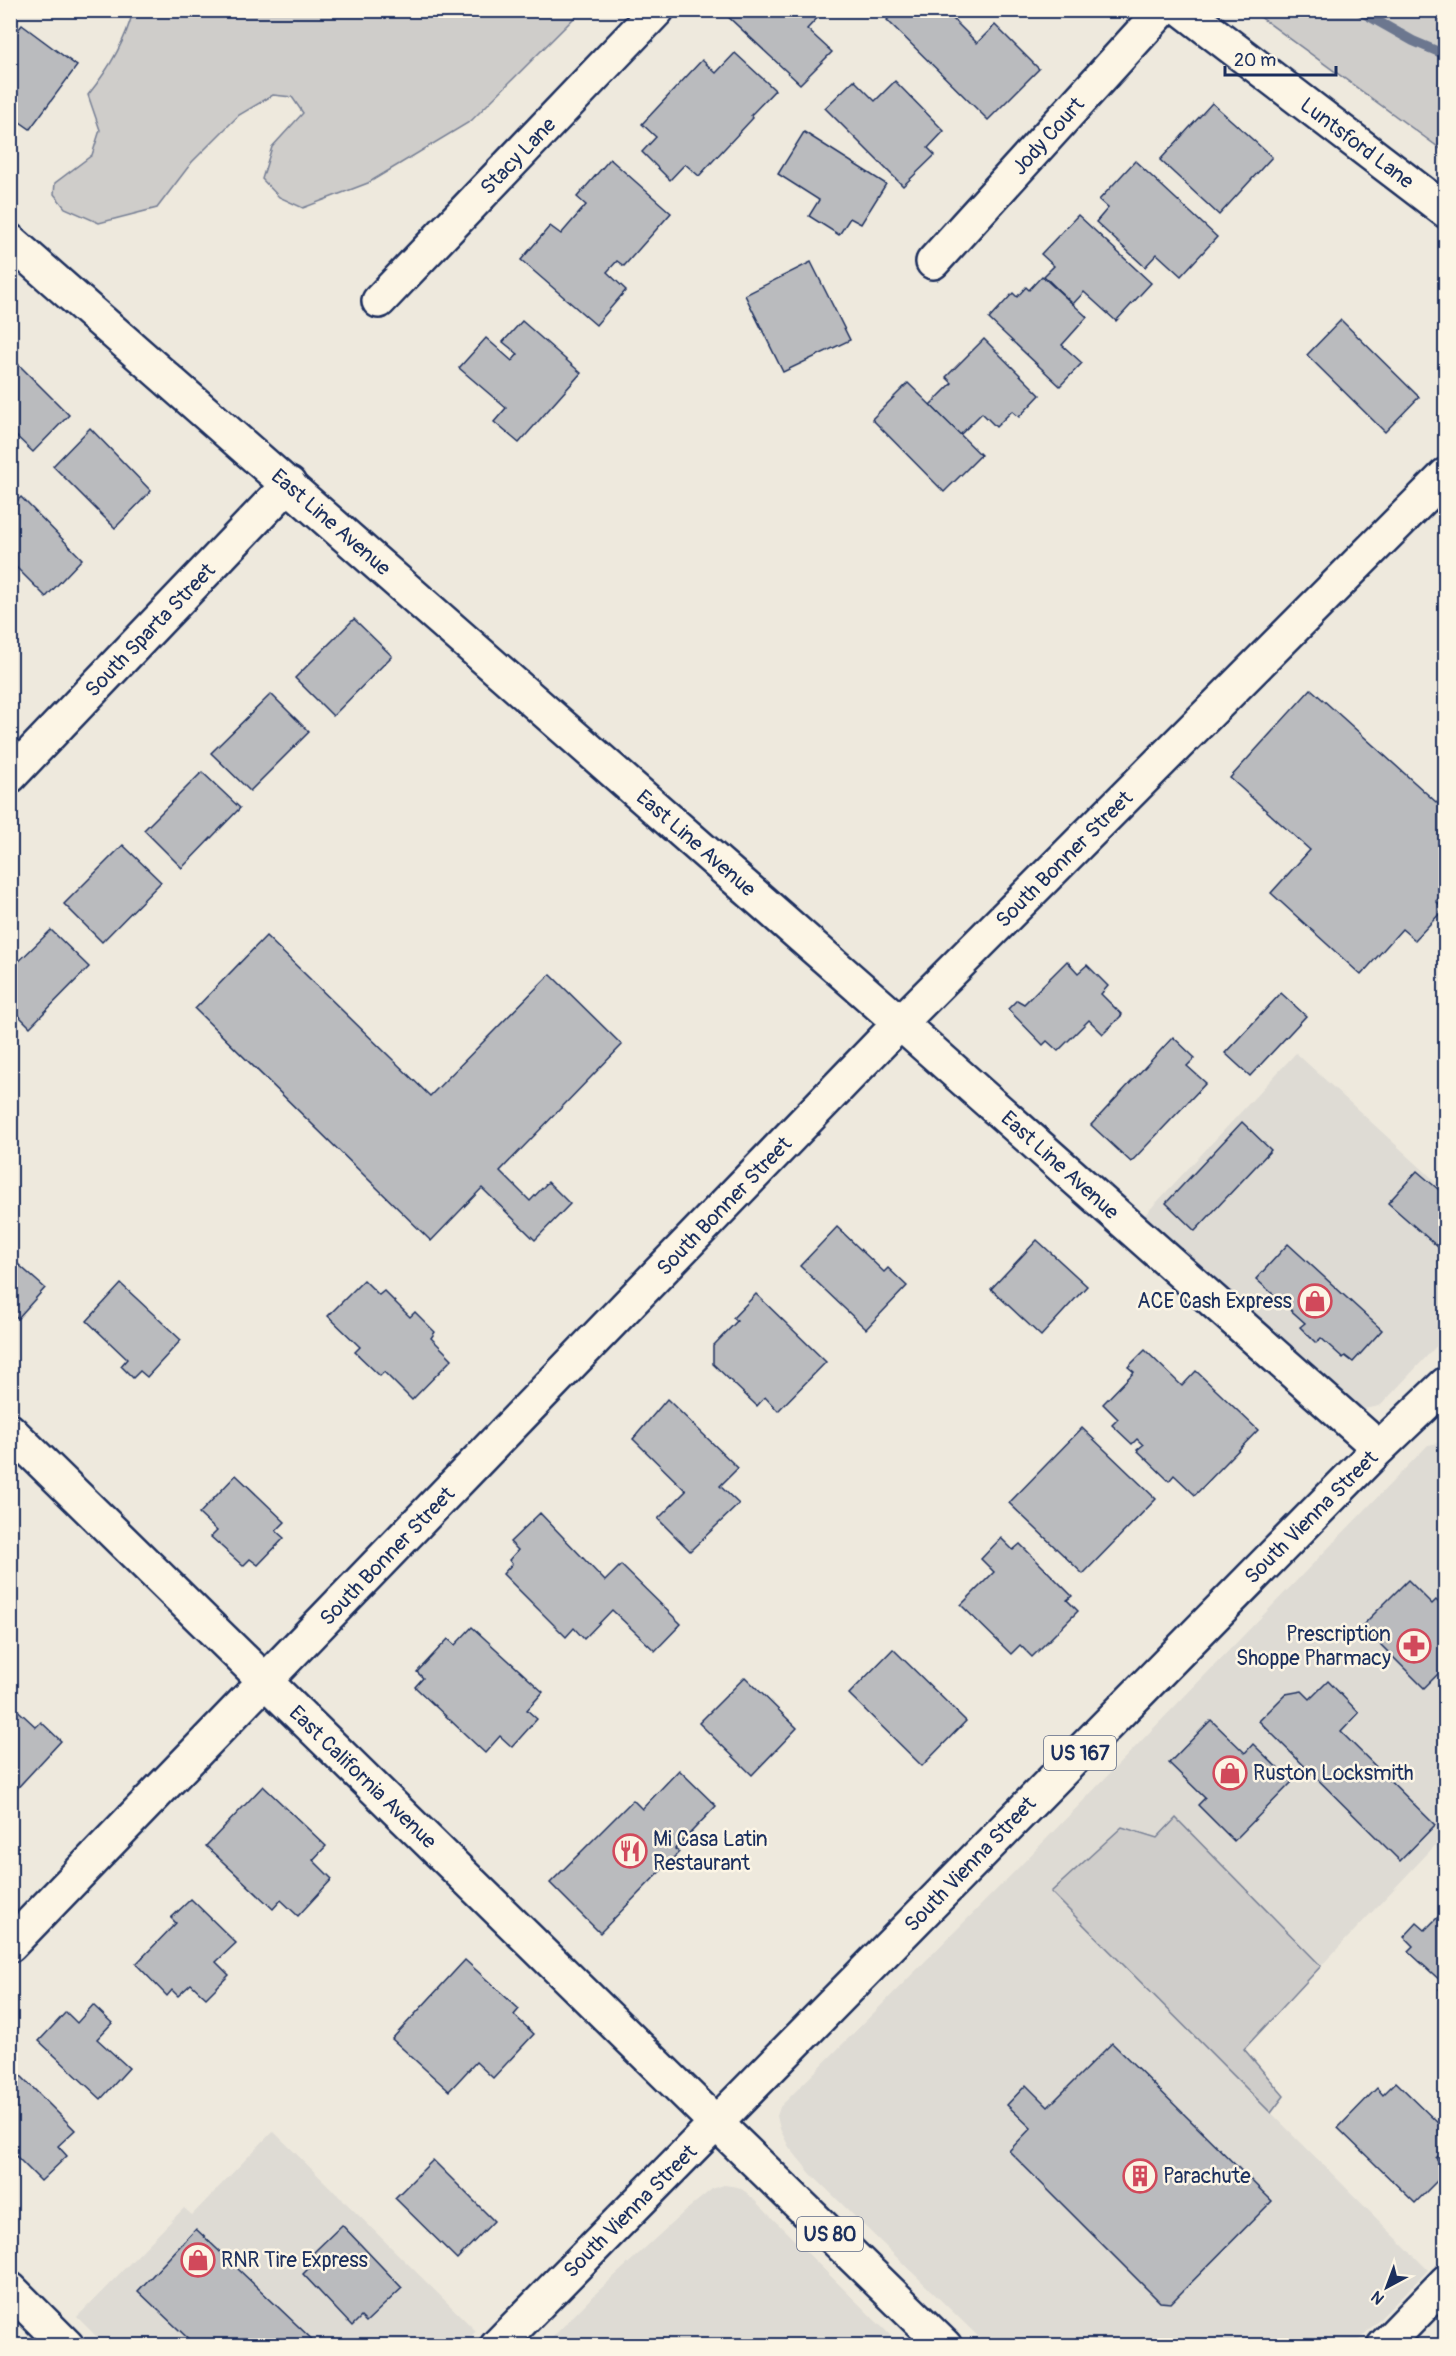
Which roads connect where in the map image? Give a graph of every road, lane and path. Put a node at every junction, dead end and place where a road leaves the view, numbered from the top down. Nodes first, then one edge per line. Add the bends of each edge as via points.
1 (657, 10) edge
2 (1162, 10) edge
3 (1183, 10) edge
4 (1446, 211) edge
5 (10, 241) edge
6 (933, 262) dead end
7 (379, 301) dead end
8 (1446, 474) edge
9 (289, 484) junction
10 (10, 776) edge
11 (900, 1023) junction
12 (1443, 1393) edge
13 (10, 1431) edge
14 (1379, 1448) junction
15 (265, 1682) junction
16 (10, 1945) edge
17 (716, 2123) junction
18 (1446, 2282) edge
19 (10, 2289) edge
20 (67, 2346) edge
21 (497, 2346) edge
22 (945, 2346) edge
23 (1384, 2346) edge

1 - 7 main road, Stacy Lane
2 - 6 main road, Jody Court
3 - 4 main road, Luntsford Lane
5 - 9 main road, East Line Avenue
8 - 11 main road, South Bonner Street
9 - 10 main road, South Sparta Street
9 - 11 main road, East Line Avenue
11 - 14 main road, East Line Avenue
11 - 15 main road, South Bonner Street
12 - 14 main road, South Vienna Street / US 167
13 - 15 main road, East California Avenue
14 - 17 main road, South Vienna Street / US 167
15 - 16 main road, South Bonner Street
15 - 17 main road, East California Avenue
17 - 21 main road, South Vienna Street
17 - 22 main road, US 80
18 - 23 main road
19 - 20 main road

